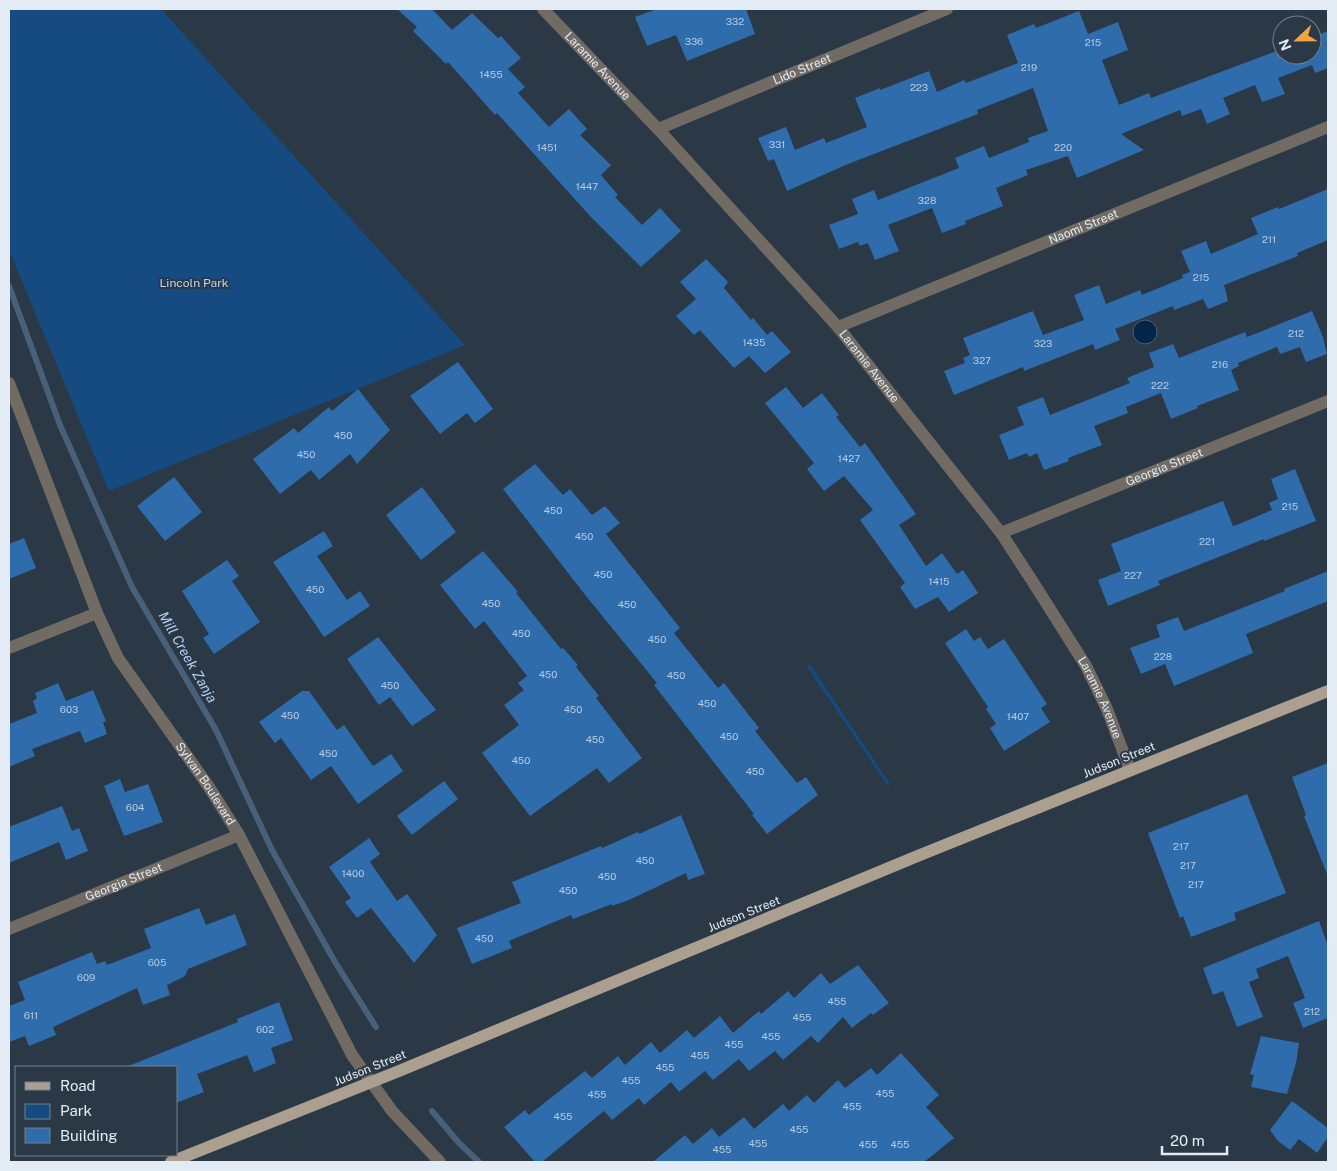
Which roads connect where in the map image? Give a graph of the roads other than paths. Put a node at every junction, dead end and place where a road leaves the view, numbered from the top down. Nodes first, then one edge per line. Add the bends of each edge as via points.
1 (543, 9) edge
2 (947, 9) edge
3 (1328, 127) edge
4 (658, 129) junction
5 (838, 327) junction
6 (9, 383) edge
7 (1328, 401) edge
8 (1001, 533) junction
9 (98, 613) junction
10 (9, 648) edge
11 (1328, 691) edge
12 (1130, 770) junction
13 (239, 835) junction
14 (9, 929) edge
15 (371, 1082) junction
16 (171, 1162) edge
17 (440, 1162) edge

1 - 4 street, Laramie Avenue
2 - 4 street, Lido Street
3 - 5 street, Naomi Street
4 - 5 street, Laramie Avenue
5 - 8 street, Laramie Avenue
6 - 9 street, Sylvan Boulevard
7 - 8 street, Georgia Street
8 - 12 street, Laramie Avenue via 1086,666
9 - 10 street
9 - 13 street, Sylvan Boulevard via 118,658
11 - 12 main road, Judson Street
12 - 15 main road, Judson Street
13 - 14 street, Georgia Street
13 - 15 street, Sylvan Boulevard via 352,1055
15 - 16 main road, Judson Street
15 - 17 street, Sylvan Boulevard

